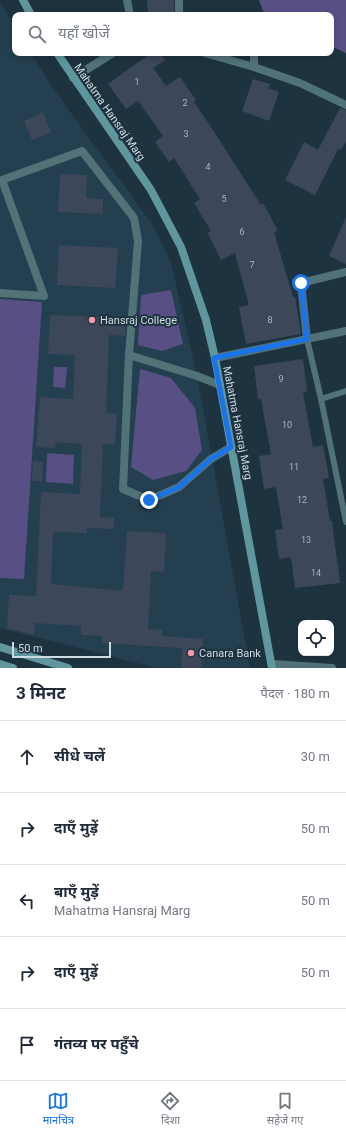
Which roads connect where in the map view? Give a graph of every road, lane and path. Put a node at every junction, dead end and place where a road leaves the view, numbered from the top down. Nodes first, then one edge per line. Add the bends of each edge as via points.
1 (23, 0) edge
2 (127, 0) edge
3 (179, 0) edge
4 (29, 12) edge
5 (129, 12) edge
6 (179, 12) edge
7 (59, 56) edge
8 (108, 56) edge
9 (216, 56) edge
10 (254, 56) edge
11 (254, 67) junction
12 (73, 78) junction
13 (346, 105) edge
14 (346, 272) edge
15 (0, 293) edge
16 (346, 331) edge
17 (307, 339) junction
18 (129, 355) junction
19 (214, 358) junction
20 (220, 385) junction
21 (346, 391) edge
22 (321, 399) junction
23 (231, 447) junction
24 (346, 522) edge
25 (0, 647) edge
26 (0, 664) edge
27 (272, 666) edge
28 (13, 668) edge
29 (68, 668) edge
30 (332, 668) edge

1 - 4 street
2 - 5 street
3 - 6 street
7 - 12 street, Mahatma Hansraj Marg
8 - 12 street
9 - 11 street
10 - 11 street
11 - 13 street via 300,83
12 - 19 street, Mahatma Hansraj Marg via 151,190 181,246 206,320
14 - 17 street via 301,283
15 - 18 street via 44,296 2,180 82,151 134,218 138,241
16 - 17 street
17 - 19 street
17 - 22 lane
18 - 20 street
18 - 23 street via 122,489 149,500 179,487 211,459
19 - 20 street, Mahatma Hansraj Marg
20 - 23 street, Mahatma Hansraj Marg
21 - 22 lane
22 - 24 lane
23 - 27 street, Mahatma Hansraj Marg
25 - 29 street
26 - 28 street
27 - 30 street

